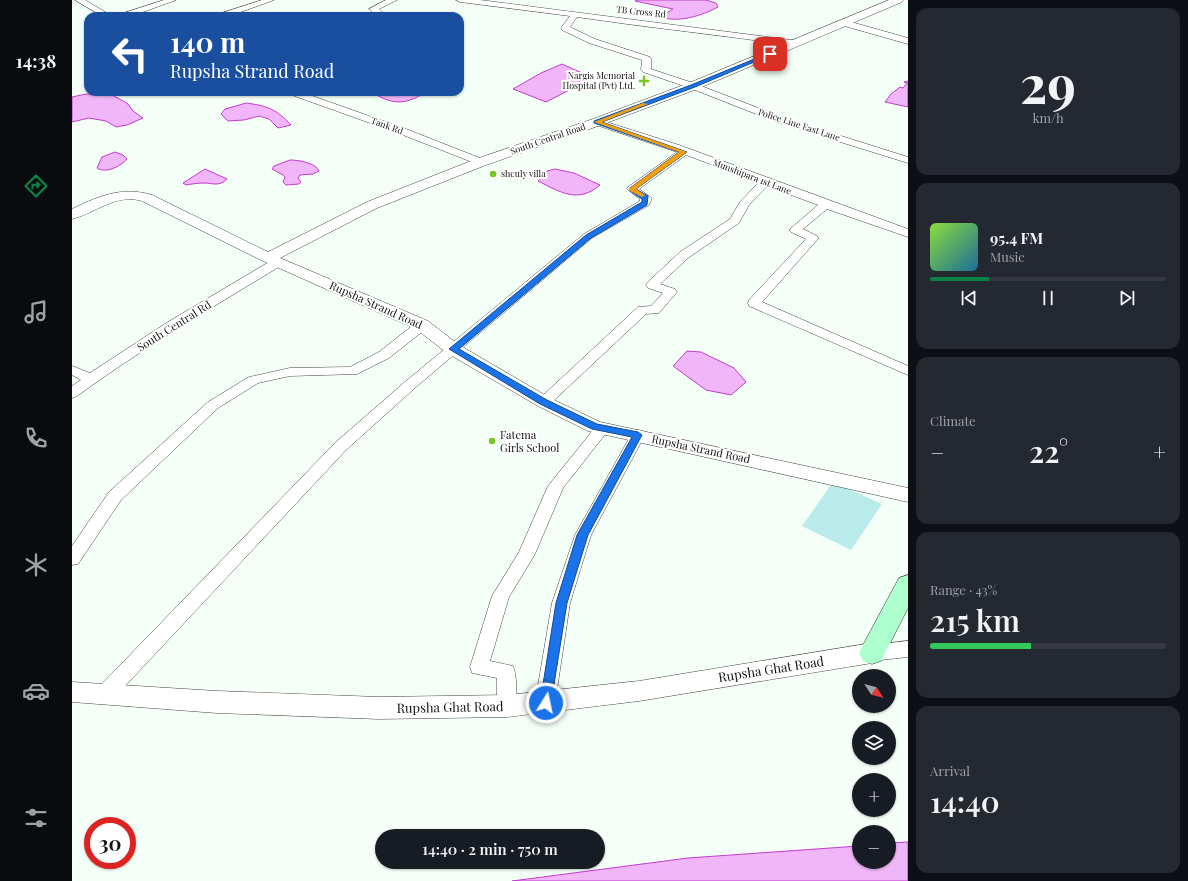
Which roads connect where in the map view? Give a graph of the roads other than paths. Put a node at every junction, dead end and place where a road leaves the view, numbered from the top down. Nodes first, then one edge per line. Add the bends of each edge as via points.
1 (79, 0) edge
2 (172, 0) edge
3 (270, 0) edge
4 (393, 0) edge
5 (460, 0) edge
6 (898, 0) edge
7 (101, 12) edge
8 (136, 12) edge
9 (234, 12) edge
10 (377, 12) edge
11 (575, 14) junction
12 (844, 23) junction
13 (908, 41) edge
14 (796, 44) junction
15 (693, 86) junction
16 (303, 96) edge
17 (597, 122) junction
18 (684, 152) junction
19 (908, 160) edge
20 (481, 162) junction
21 (765, 182) junction
22 (72, 197) edge
23 (825, 205) junction
24 (79, 211) edge
25 (908, 233) edge
26 (273, 260) junction
27 (422, 325) junction
28 (453, 349) junction
29 (72, 370) edge
30 (908, 371) edge
31 (91, 379) junction
32 (72, 393) edge
33 (544, 402) junction
34 (603, 428) junction
35 (638, 435) junction
36 (908, 495) edge
37 (72, 559) edge
38 (908, 585) edge
39 (908, 649) edge
40 (872, 653) junction
41 (72, 692) edge
42 (105, 694) junction
43 (546, 703) junction
44 (507, 706) junction

1 - 7 street
2 - 8 street
3 - 9 street
4 - 10 street via 373,9
5 - 11 street, TB Cross Rd
6 - 12 street, South Central Road
11 - 14 street, TB Cross Rd via 709,30
11 - 15 street, Police Line East Lane via 565,28 592,41 648,60 646,70
12 - 13 street
12 - 14 street, South Central Road
14 - 15 street, South Central Road
15 - 17 street, South Central Road
15 - 19 street, Police Line East Lane via 783,122
16 - 20 street, Tank Rd
17 - 18 street, Munshipara 1st Lane
17 - 20 street, South Central Road
18 - 21 street, Munshipara 1st Lane
18 - 28 street via 632,189 646,198 645,203 588,236
20 - 26 street, South Central Road via 372,206
21 - 23 street, Munshipara 1st Lane
21 - 33 street via 744,204 735,221 684,255 652,285 672,292 654,310 643,310
22 - 24 street
23 - 25 street, Munshipara 1st Lane
23 - 30 street via 795,230 813,238 754,303
24 - 26 street, Rupsha Strand Road via 117,197 135,195 147,198
26 - 27 street, Rupsha Strand Road
26 - 31 street, South Central Rd
27 - 28 street, Rupsha Strand Road
27 - 37 street via 384,355 352,371 290,372 254,380 213,405 115,496
28 - 33 street, Rupsha Strand Road
28 - 42 street via 340,446
29 - 31 street
31 - 32 street, South Central Rd
33 - 34 street, Rupsha Strand Road via 595,427
34 - 35 street, Rupsha Strand Road
34 - 44 street via 556,486 527,554 502,596 479,667 506,672
35 - 36 street, Rupsha Strand Road
35 - 43 street via 582,535 561,603
38 - 40 main road
39 - 40 street
40 - 43 street, Rupsha Ghat Road via 640,691
41 - 42 street, Rupsha Ghat Road
42 - 44 street, Rupsha Ghat Road via 217,702 371,708
43 - 44 street, Rupsha Ghat Road

